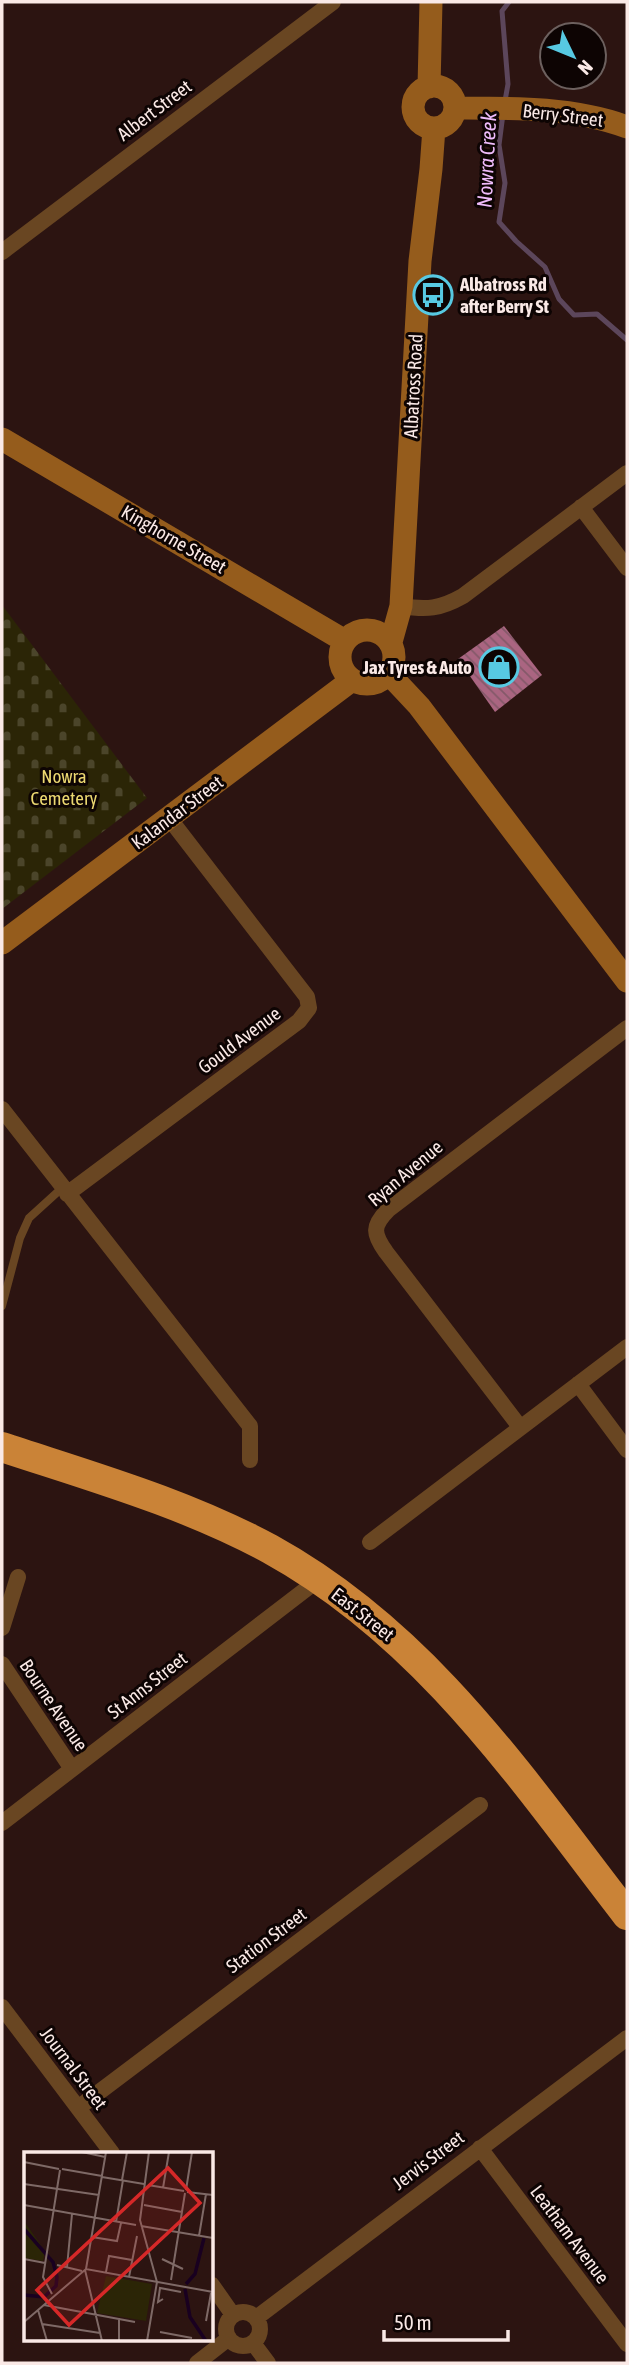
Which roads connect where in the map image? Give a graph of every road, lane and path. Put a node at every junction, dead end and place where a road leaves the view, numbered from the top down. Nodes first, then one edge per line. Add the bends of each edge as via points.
1 (332, 2) edge
2 (431, 2) edge
3 (429, 87) junction
4 (455, 108) junction
5 (627, 127) edge
6 (434, 128) junction
7 (2, 252) edge
8 (2, 439) edge
9 (627, 473) edge
10 (581, 507) junction
11 (627, 568) edge
12 (401, 606) junction
13 (345, 640) junction
14 (391, 642) junction
15 (389, 674) junction
16 (352, 680) junction
17 (169, 818) junction
18 (2, 943) edge
19 (627, 981) edge
20 (627, 1028) edge
21 (2, 1109) edge
22 (65, 1191) junction
23 (2, 1306) edge
24 (627, 1347) edge
25 (578, 1384) junction
26 (520, 1427) junction
27 (2, 1447) edge
28 (627, 1450) edge
29 (250, 1460) dead end
30 (370, 1542) dead end
31 (18, 1577) dead end
32 (318, 1580) junction
33 (2, 1628) edge
34 (2, 1664) edge
35 (72, 1769) junction
36 (480, 1805) dead end
37 (2, 1823) edge
38 (627, 1915) edge
39 (2, 2007) edge
40 (627, 2038) edge
41 (78, 2108) junction
42 (480, 2148) junction
43 (111, 2152) edge
44 (214, 2288) edge
45 (233, 2315) junction
46 (256, 2318) junction
47 (229, 2338) junction
48 (253, 2343) junction
49 (627, 2344) edge
50 (197, 2363) edge
51 (268, 2363) edge

1 - 7 street, Albert Street
2 - 3 main road
3 - 4 main road via 450,93
3 - 6 main road via 416,96 414,112 419,121
4 - 5 main road, Berry Street via 586,115
4 - 6 main road via 449,122
6 - 12 main road, Albatross Road via 420,261
8 - 13 main road, Kinghorne Street
9 - 10 street
10 - 11 street
10 - 12 street via 448,605 433,609
12 - 14 main road, Albatross Road
13 - 14 main road via 357,631 372,629
13 - 16 main road via 341,666
14 - 15 main road via 395,658
15 - 16 main road via 368,684
15 - 19 main road via 419,706
16 - 17 main road, Kalandar Street
17 - 18 main road, Kalandar Street
17 - 22 street, Gould Avenue via 307,998 309,1008 299,1021
20 - 26 street, Ryan Avenue via 378,1219 379,1244
21 - 22 street
22 - 23 lane via 29,1218
22 - 29 street via 250,1426
24 - 25 street
25 - 26 street
25 - 28 street
26 - 30 street
27 - 32 highway, East Street via 191,1511 262,1545
31 - 33 street
32 - 35 street, St Anns Street
32 - 38 highway, East Street via 383,1628 452,1693
34 - 35 street, Bourne Avenue
35 - 37 street, St Anns Street
36 - 41 street, Station Street
39 - 41 street, Journal Street
40 - 42 street, Jervis Street
41 - 43 street, Journal Street
42 - 46 street, Jervis Street
42 - 49 street, Leatham Avenue
44 - 45 street
45 - 46 street via 244,2312
45 - 47 street via 227,2323
46 - 48 street via 260,2330
47 - 48 street via 242,2346
47 - 50 street
48 - 51 street

